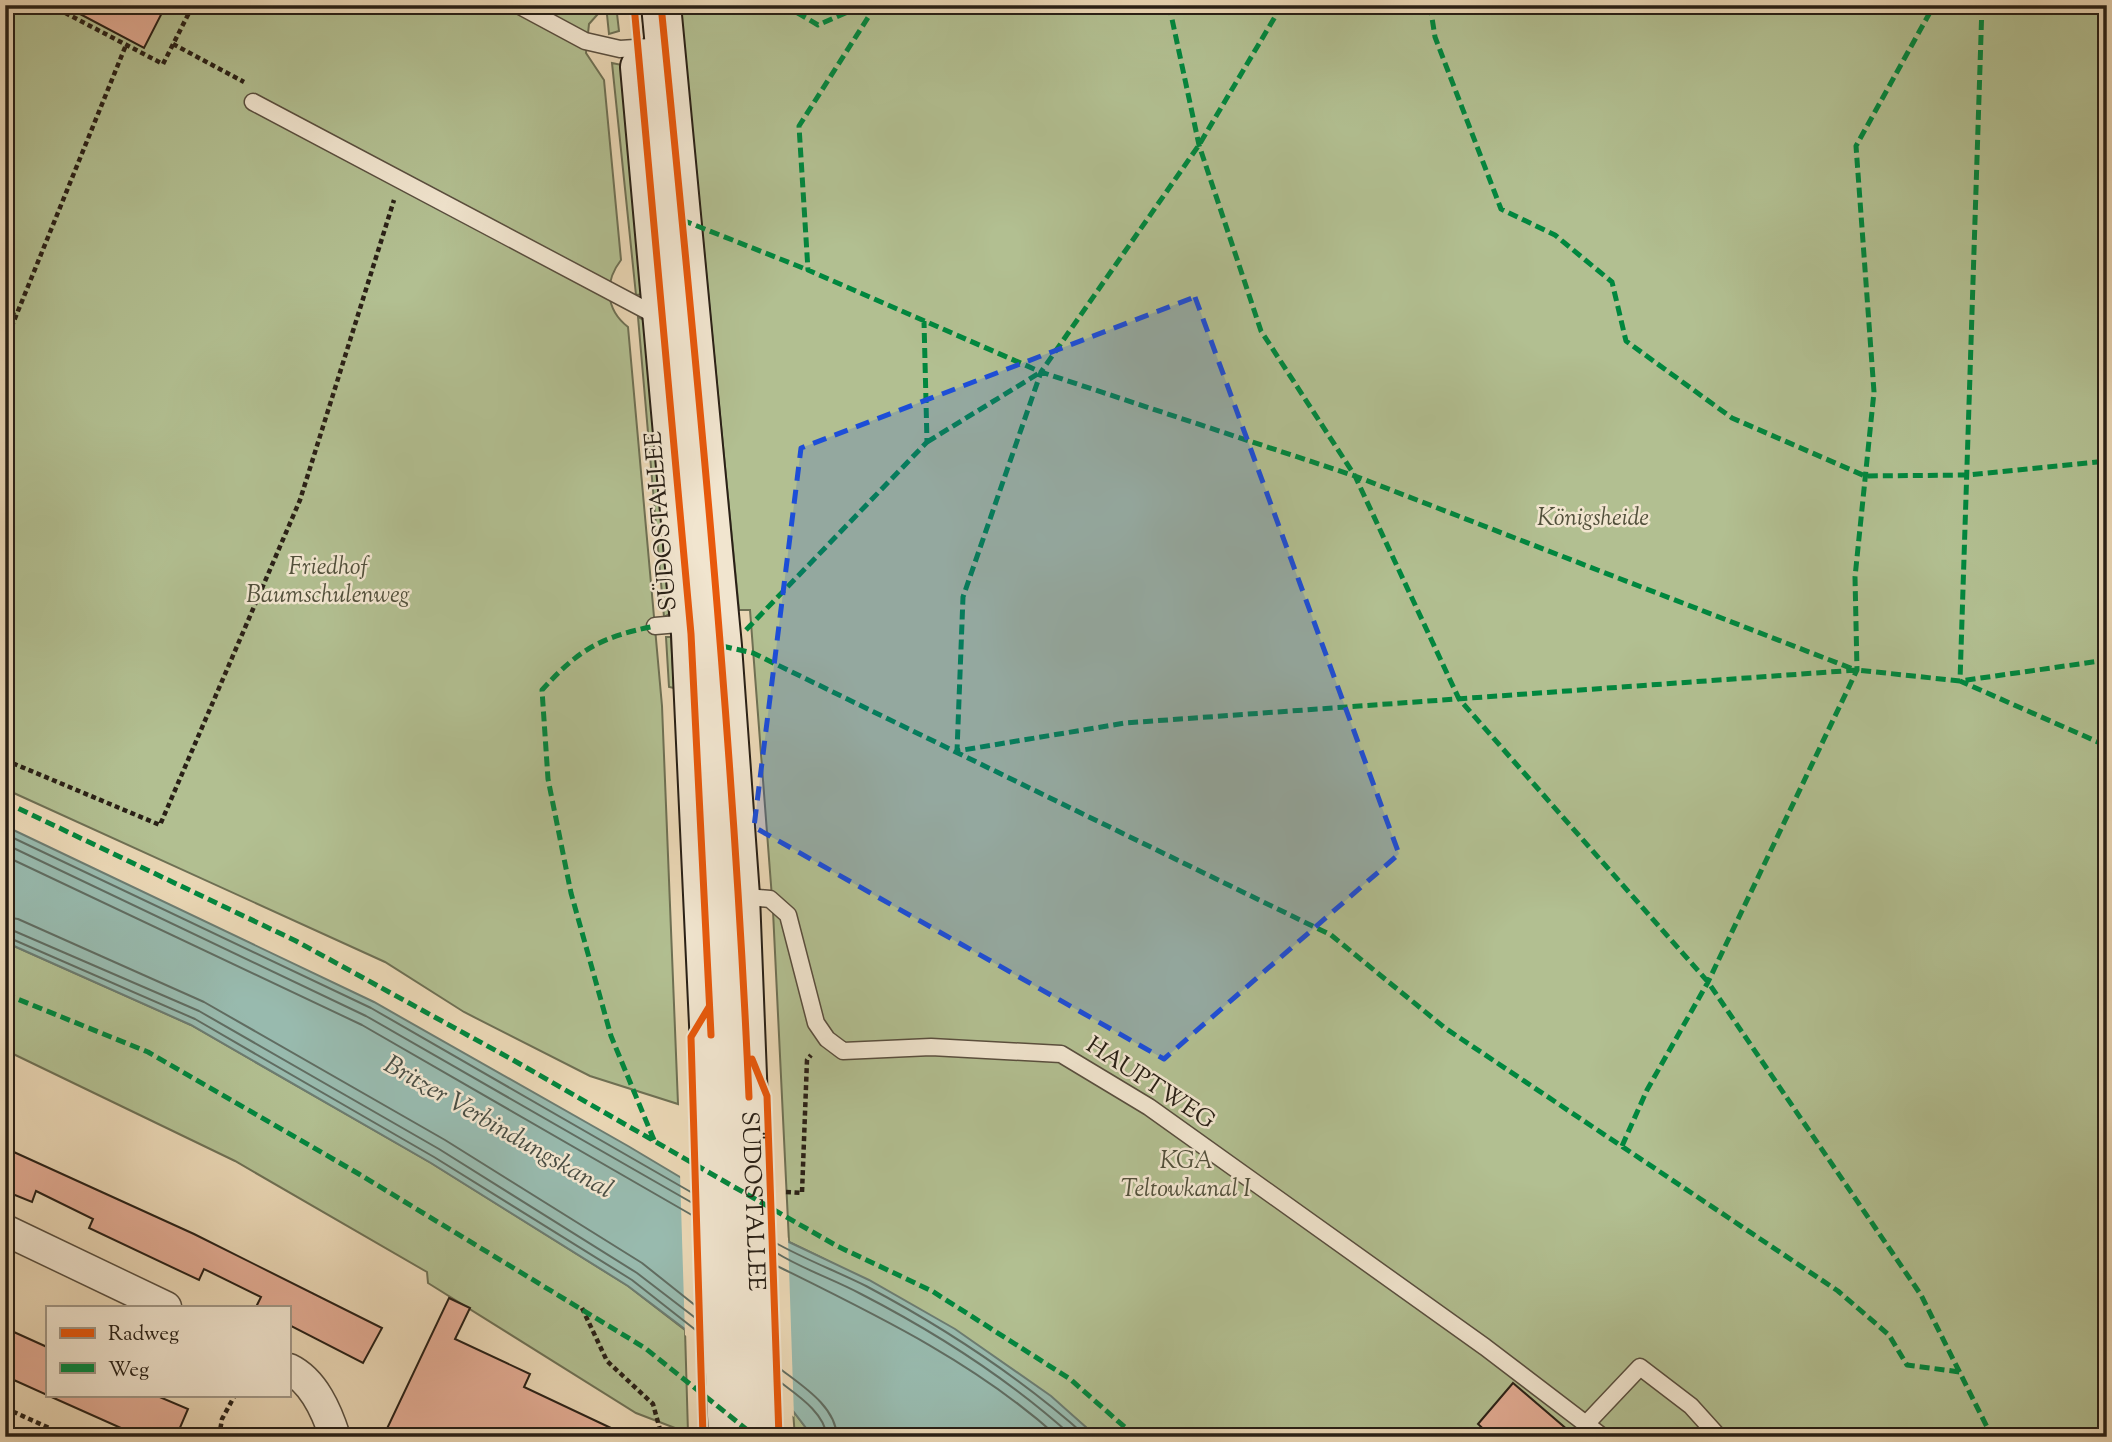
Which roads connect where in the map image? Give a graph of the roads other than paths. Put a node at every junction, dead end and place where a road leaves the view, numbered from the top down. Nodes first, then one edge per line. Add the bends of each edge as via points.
1 (518, 5) edge
2 (634, 5) edge
3 (661, 5) edge
4 (652, 47) junction
5 (253, 102) dead end
6 (679, 328) junction
7 (722, 897) junction
8 (5, 1230) edge
9 (164, 1306) edge
10 (290, 1370) edge
11 (1587, 1423) junction
12 (335, 1437) edge
13 (728, 1437) edge
14 (761, 1437) edge
15 (1603, 1437) edge
16 (1719, 1437) edge

1 - 4 lane via 585,41 620,49
2 - 4 main road, SÜDOSTALLEE
3 - 4 main road, SÜDOSTALLEE
4 - 6 main road, SÜDOSTALLEE
5 - 6 lane
6 - 7 main road, SÜDOSTALLEE via 722,646
6 - 7 main road, SÜDOSTALLEE via 673,625
7 - 11 lane, HAUPTWEG via 770,899 788,915 816,1023 843,1051 931,1046 1062,1054 1149,1107
7 - 13 main road, SÜDOSTALLEE via 714,1103
7 - 14 main road, SÜDOSTALLEE via 751,1128
8 - 9 street
10 - 12 street via 314,1391
11 - 15 lane, HAUPTWEG
11 - 16 lane via 1640,1367 1691,1406

